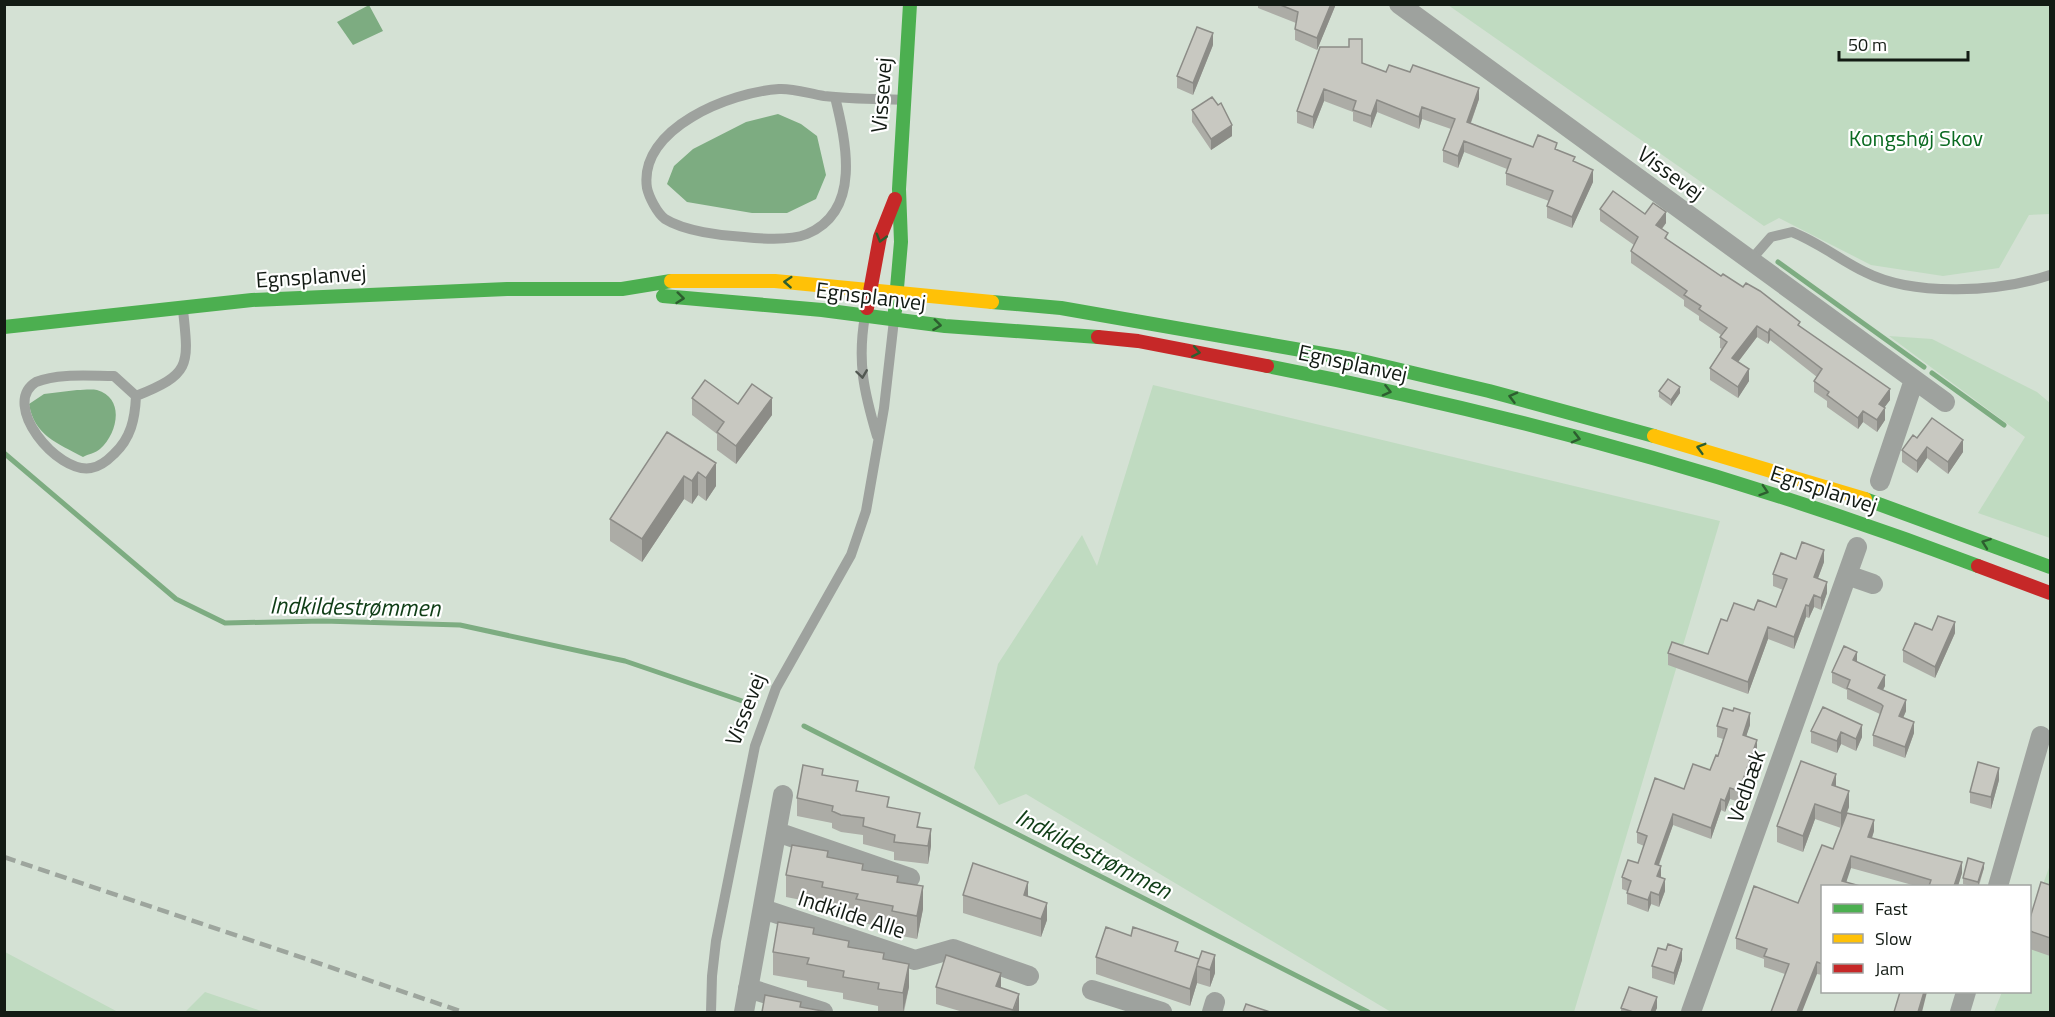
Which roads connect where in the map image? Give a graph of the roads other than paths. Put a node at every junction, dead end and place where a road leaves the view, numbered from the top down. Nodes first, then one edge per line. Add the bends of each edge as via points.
1 (910, 4) edge
2 (1399, 4) edge
3 (835, 97) junction
4 (906, 100) junction
5 (899, 189) junction
6 (901, 242) junction
7 (1750, 261) junction
8 (912, 266) dead end
9 (2050, 275) edge
10 (960, 284) dead end
11 (622, 289) junction
12 (897, 291) junction
13 (868, 302) junction
14 (183, 307) junction
15 (1061, 308) junction
16 (894, 320) junction
17 (4, 327) edge
18 (1914, 380) junction
19 (136, 396) junction
20 (1945, 402) dead end
21 (878, 439) junction
22 (1880, 481) dead end
23 (1857, 547) dead end
24 (2050, 567) edge
25 (1847, 575) junction
26 (1873, 584) dead end
27 (2050, 593) edge
28 (2041, 736) dead end
29 (783, 795) dead end
30 (777, 832) junction
31 (910, 878) dead end
32 (1998, 885) edge
33 (763, 909) junction
34 (1029, 976) dead end
35 (748, 988) junction
36 (1092, 990) dead end
37 (1966, 993) edge
38 (711, 1012) edge
39 (744, 1012) edge
40 (823, 1012) edge
41 (1162, 1012) edge
42 (1691, 1012) edge
43 (1960, 1012) edge

1 - 4 main road, Vissevej
2 - 7 street, Vissevej
3 - 3 lane via 780,89 744,95 708,108 678,126 655,148 645,174 649,196 664,218 712,235 765,239 806,234 832,218 845,183 846,143
3 - 4 lane
4 - 5 main road, Vissevej
5 - 6 main road, Vissevej
5 -> 13 main road, Vissevej via 880,237
6 - 8 main road
6 - 12 main road, Vissevej
7 - 9 lane via 1771,237 1792,232 1866,273 1891,282 1995,289
7 - 18 street, Vissevej
10 - 15 main road
11 -> 13 main road, Egnsplanvej via 708,301
13 -> 11 main road, Egnsplanvej via 724,280 671,281
11 - 14 main road, Egnsplanvej via 379,292
12 - 13 main road, Egnsplanvej
12 - 15 main road, Egnsplanvej
12 - 16 main road, Vissevej
13 - 16 main road, Egnsplanvej
13 -> 21 lane, Vissevej via 860,359
14 - 17 main road, Egnsplanvej
14 - 19 lane via 187,352 181,368 166,384
24 -> 15 main road, Egnsplanvej via 1839,491 1489,390 1358,360
16 - 21 lane, Vissevej
16 -> 27 main road, Egnsplanvej via 1138,341 1353,383 1720,477 1865,523
18 - 20 street, Vissevej
18 - 22 street
19 - 19 lane via 135,418 124,445 107,461 91,468 71,466 31,438 18,419 17,403 36,382 69,376 114,376
21 - 38 lane, Vissevej via 866,511 851,555 776,688 754,746 716,941
23 - 25 street, Vedbæk
25 - 26 street
25 - 42 street, Vedbæk
28 - 32 street
29 - 30 street, Indkilde Alle
30 - 31 street
30 - 33 street, Indkilde Alle
33 - 34 street, Indkilde Alle via 915,960 953,949
33 - 35 street, Indkilde Alle
35 - 39 street, Indkilde Alle
35 - 40 street
36 - 41 street
37 - 43 street

